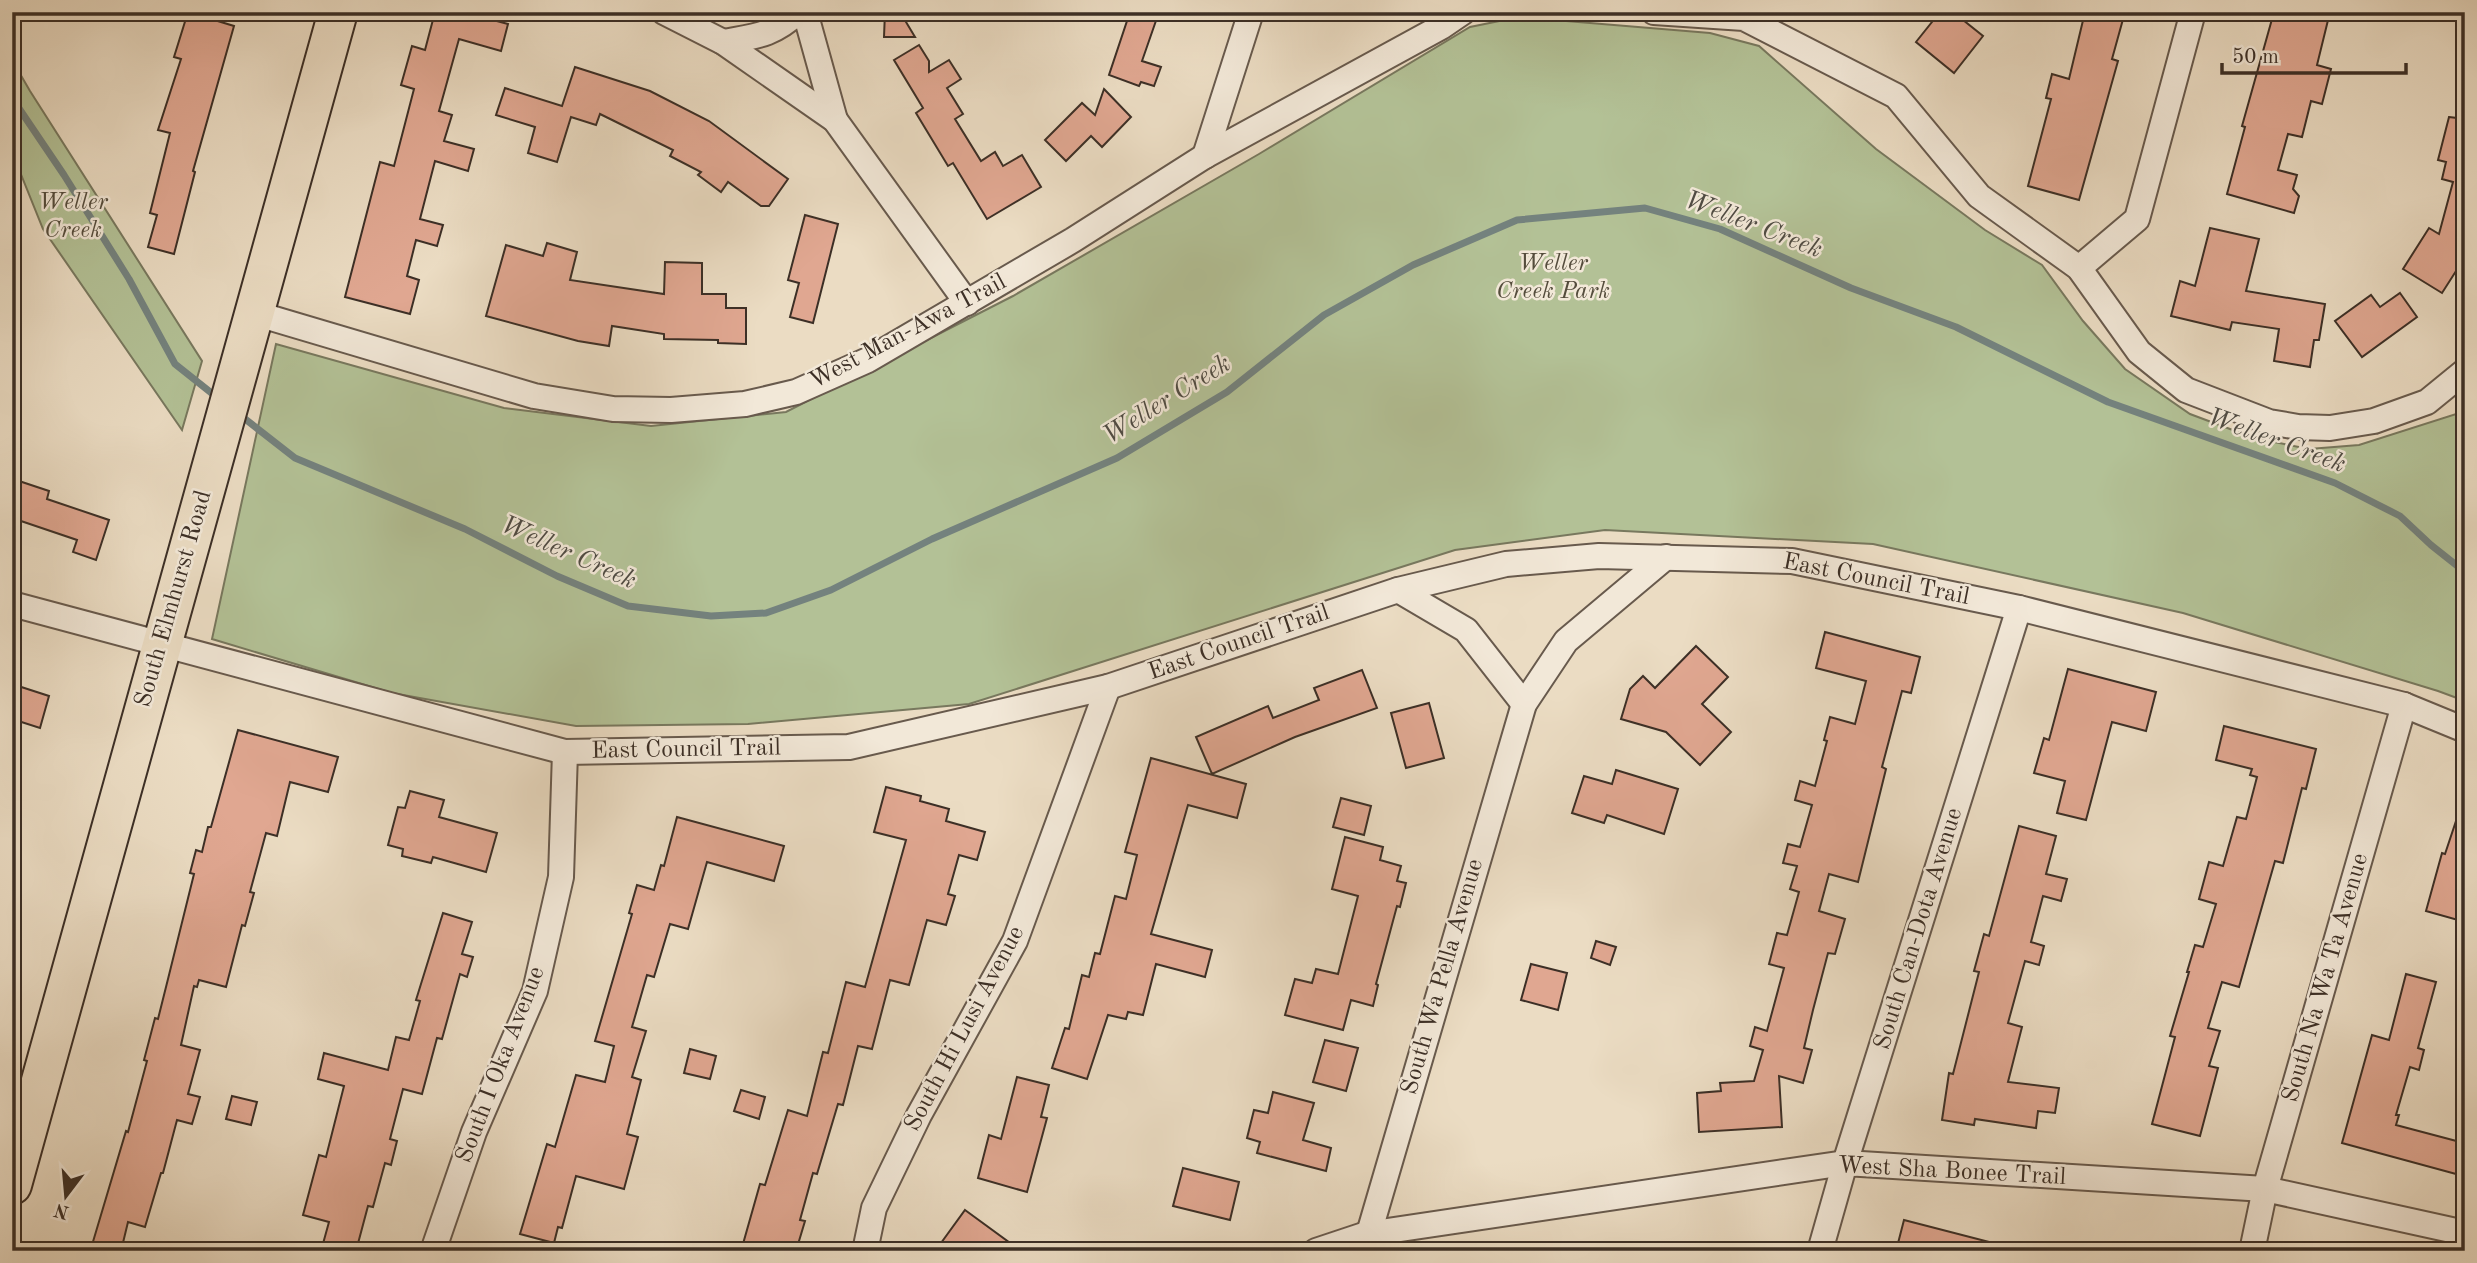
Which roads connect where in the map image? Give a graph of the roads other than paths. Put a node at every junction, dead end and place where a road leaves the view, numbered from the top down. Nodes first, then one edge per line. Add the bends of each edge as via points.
1 (338, 12) edge
2 (664, 12) edge
3 (798, 12) edge
4 (805, 12) edge
5 (1251, 12) edge
6 (1464, 12) edge
7 (1654, 12) edge
8 (2193, 12) edge
9 (1745, 15) edge
10 (723, 42) junction
11 (835, 120) junction
12 (1205, 156) junction
13 (2079, 268) junction
14 (967, 303) junction
15 (254, 313) junction
16 (2465, 371) edge
17 (1666, 557) junction
18 (1398, 590) junction
19 (12, 604) edge
20 (2019, 608) junction
21 (161, 645) junction
22 (1108, 687) junction
23 (1524, 704) junction
24 (2404, 705) junction
25 (2465, 730) edge
26 (565, 751) junction
27 (1845, 1163) junction
28 (12, 1185) edge
29 (2265, 1189) junction
30 (2465, 1233) edge
31 (1366, 1243) edge
32 (433, 1251) edge
33 (865, 1251) edge
34 (1316, 1251) edge
35 (1820, 1251) edge
36 (2252, 1251) edge

1 - 15 main road, South Elmhurst Road
2 - 10 street
3 - 10 street via 781,27
4 - 11 street
5 - 12 street
6 - 12 street, West Man-Awa Trail
7 - 9 street
8 - 13 street via 2137,219
9 - 13 street via 1896,96 1979,196
10 - 11 street
11 - 14 street
12 - 14 street, West Man-Awa Trail
13 - 16 street via 2139,352 2167,377 2186,390 2269,422 2330,428 2374,422 2427,402
14 - 15 street, West Man-Awa Trail via 868,360 796,392 745,404 671,410 613,409 534,396
15 - 21 main road, South Elmhurst Road
17 - 18 street, East Council Trail via 1600,556 1506,564
17 - 20 street, East Council Trail via 1792,561
17 - 23 street, South Wa Pella Avenue via 1566,641
18 - 22 street, East Council Trail
18 - 23 street via 1465,631
19 - 21 street, East Council Trail
20 - 24 street, East Council Trail
20 - 27 street, South Can-Dota Avenue
21 - 26 street, East Council Trail
21 - 28 main road, South Elmhurst Road
22 - 26 street, East Council Trail via 849,747
22 - 33 street, South Hi Lusi Avenue via 1015,941 919,1115 874,1208
23 - 31 street, South Wa Pella Avenue
24 - 25 street, East Council Trail
24 - 29 street, South Na Wa Ta Avenue
26 - 32 street, South I Oka Avenue via 561,877 535,991 474,1132
27 - 29 street, West Sha Bonee Trail
27 - 31 street, West Sha Bonee Trail
27 - 35 street, South Can-Dota Avenue
29 - 30 street, West Sha Bonee Trail
29 - 36 street, South Na Wa Ta Avenue
31 - 34 street, West Sha Bonee Trail

